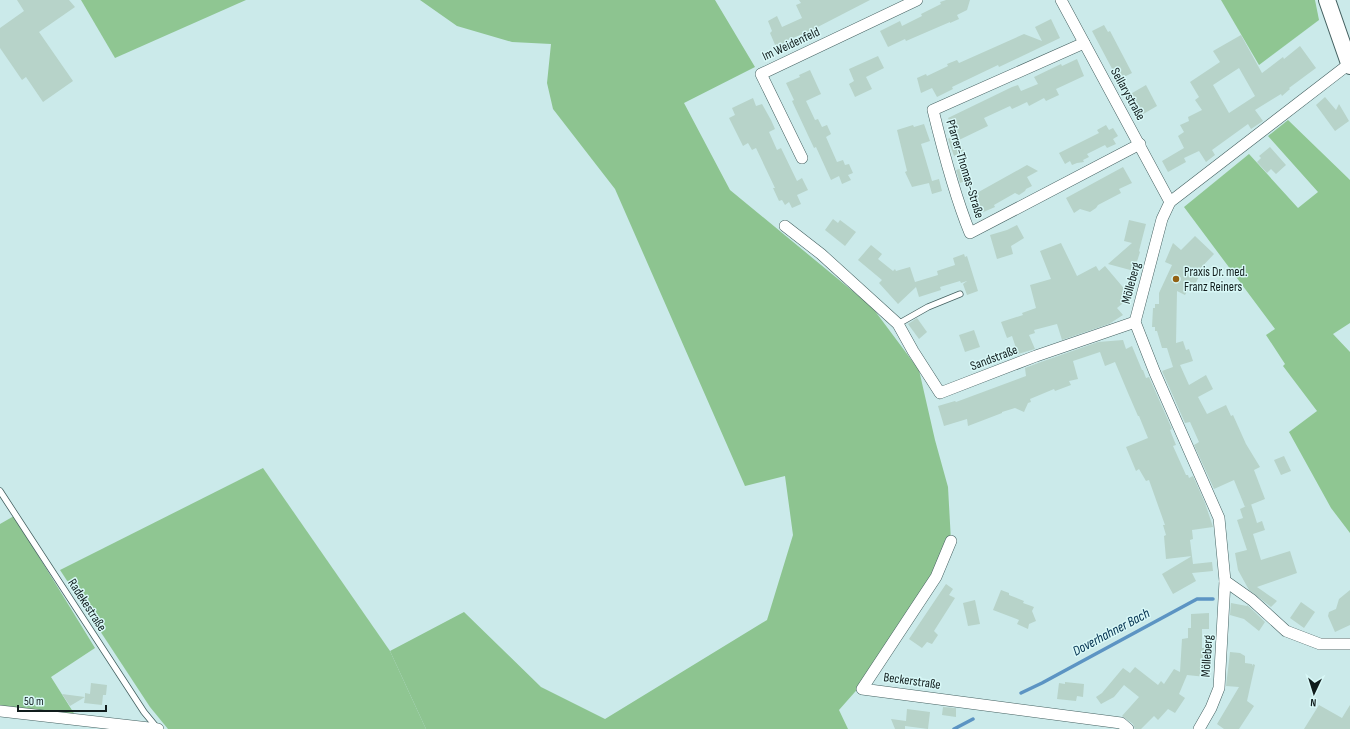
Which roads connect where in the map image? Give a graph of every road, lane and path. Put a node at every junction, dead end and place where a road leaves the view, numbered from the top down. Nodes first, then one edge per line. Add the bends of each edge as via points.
1 (917, 0) edge
2 (1061, 0) edge
3 (1327, 0) edge
4 (1084, 43) junction
5 (1349, 65) edge
6 (1140, 144) junction
7 (802, 158) dead end
8 (1170, 202) junction
9 (785, 226) dead end
10 (960, 294) dead end
11 (1135, 322) junction
12 (898, 324) junction
13 (0, 491) edge
14 (950, 541) dead end
15 (1225, 581) junction
16 (1350, 644) edge
17 (0, 711) edge
18 (158, 729) edge
19 (1128, 729) edge
20 (1199, 729) edge

1 - 7 street, Im Weidenfeld via 761,74
2 - 4 street, Sellarystraße
3 - 5 main road
4 - 6 street, Sellarystraße
4 - 6 street, Pfarrer-Thomas-Straße via 932,110 970,233
5 - 8 street, Mölleberg
6 - 8 street, Sellarystraße
8 - 11 street, Mölleberg via 1162,219
9 - 12 street, Sandstraße via 821,254
10 - 12 lane via 928,307
11 - 12 street, Sandstraße via 940,393
11 - 15 street, Mölleberg via 1219,518
13 - 18 lane, Radekestraße via 144,712
14 - 19 street, Beckerstraße via 936,577 862,689 1122,723
15 - 16 street via 1252,600 1286,631 1320,644
15 - 20 street, Mölleberg via 1218,688 1211,708
17 - 18 street

